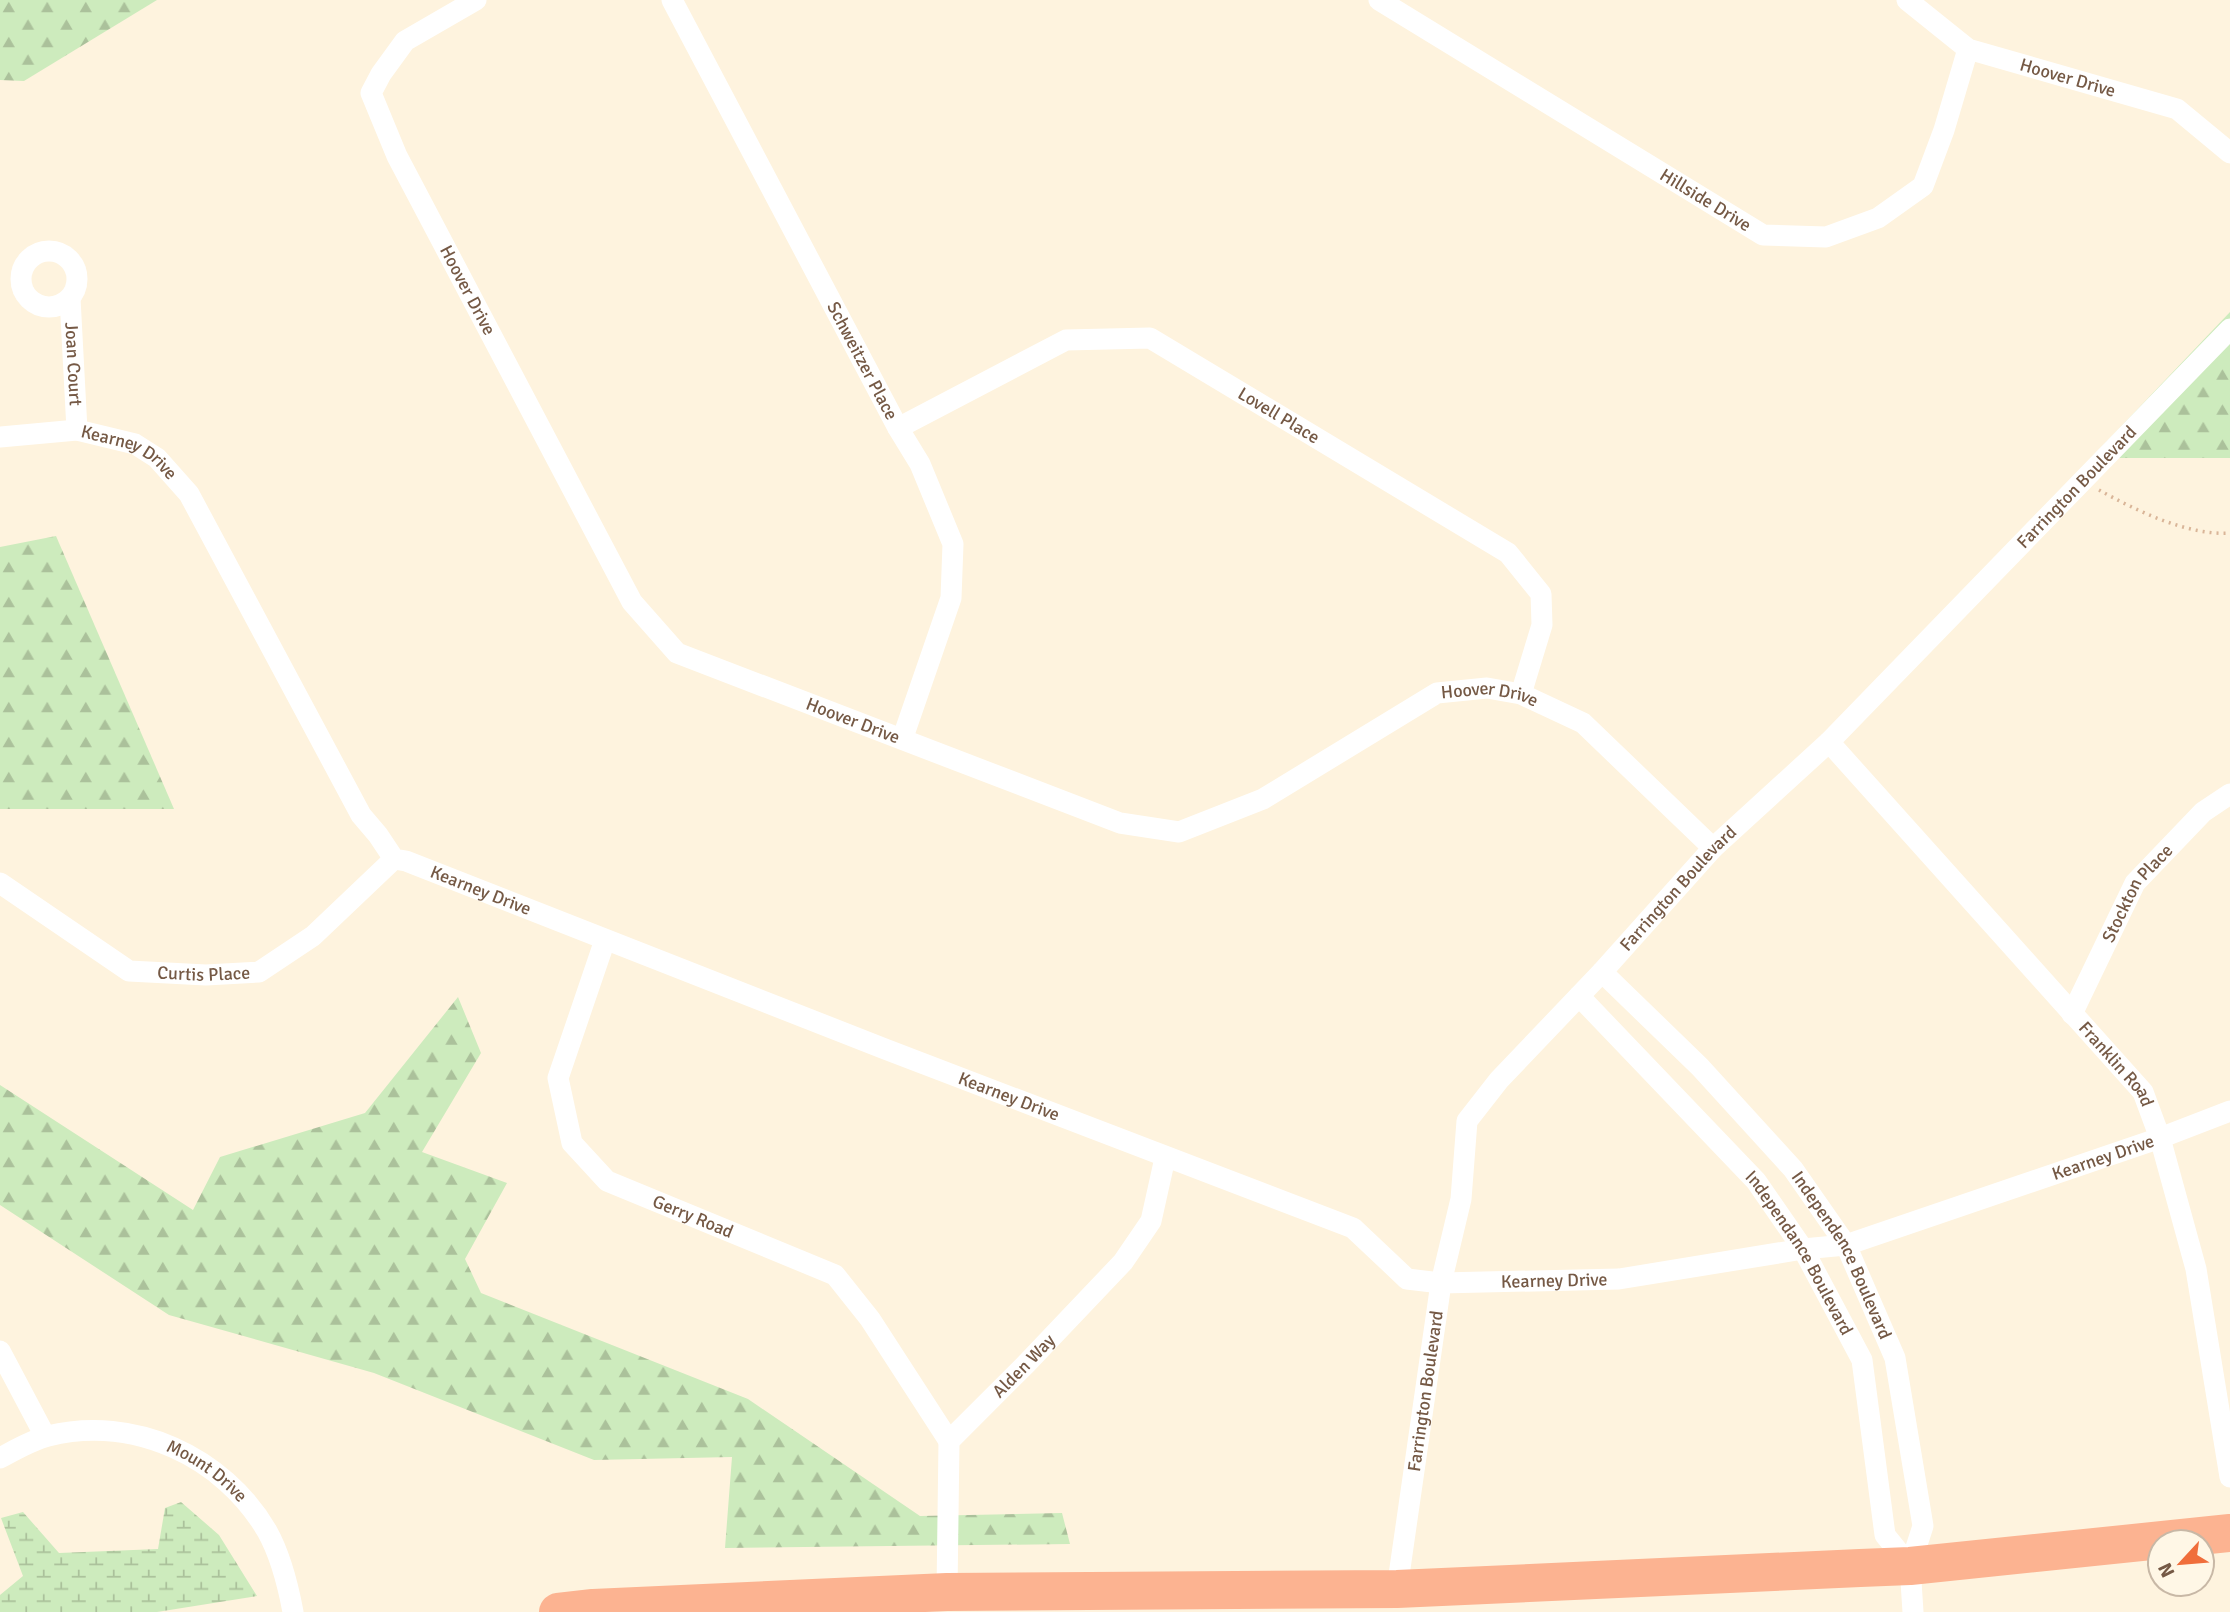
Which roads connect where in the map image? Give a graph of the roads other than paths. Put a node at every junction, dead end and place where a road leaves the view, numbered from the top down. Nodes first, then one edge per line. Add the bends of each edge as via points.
1 (475, 0) edge
2 (672, 0) edge
3 (1379, 0) edge
4 (1907, 0) edge
5 (1968, 49) junction
6 (2230, 153) edge
7 (70, 298) dead end
8 (2230, 329) edge
9 (898, 428) junction
10 (77, 430) junction
11 (0, 438) edge
12 (1521, 694) junction
13 (903, 737) junction
14 (1829, 742) junction
15 (2230, 794) edge
16 (1713, 848) junction
17 (394, 859) junction
18 (0, 883) edge
19 (605, 940) junction
20 (1602, 972) junction
21 (1579, 996) junction
22 (2072, 1014) junction
23 (2230, 1111) edge
24 (2161, 1138) junction
25 (1165, 1158) junction
26 (1846, 1245) junction
27 (1803, 1249) junction
28 (1441, 1283) junction
29 (0, 1351) edge
30 (45, 1436) junction
31 (949, 1441) junction
32 (0, 1458) edge
33 (2230, 1477) edge
34 (2230, 1533) edge
35 (1910, 1566) junction
36 (1397, 1589) junction
37 (947, 1592) junction
38 (293, 1612) edge
39 (558, 1612) edge
40 (1913, 1612) edge

1 - 13 street, Hoover Drive via 405,41 371,93 397,156 632,602 677,653
2 - 9 street, Schweitzer Place
3 - 5 street, Hillside Drive via 1763,235 1826,237 1878,218 1923,186
4 - 5 street, Hoover Drive
5 - 6 street, Hoover Drive via 2177,109
7 - 10 street, Joan Court
8 - 14 street, Farrington Boulevard
9 - 12 street, Lovell Place via 1066,340 1150,338 1508,553 1541,594 1542,625
9 - 13 street, Schweitzer Place via 920,464 953,544 951,598
10 - 11 street, Kearney Drive
10 - 17 street, Kearney Drive via 135,444 157,458 189,494 361,815
12 - 13 street, Hoover Drive via 1487,688 1437,693 1263,799 1179,832 1120,823
12 - 16 street, Hoover Drive via 1583,723
14 - 16 street, Farrington Boulevard
14 - 22 street, Franklin Road
15 - 22 street, Stockton Place via 2203,812 2135,883
16 - 20 street, Farrington Boulevard
17 - 18 street, Curtis Place via 313,936 259,972 129,971
17 - 19 street, Kearney Drive
19 - 25 street, Kearney Drive
19 - 31 street, Gerry Road via 558,1078 572,1143 607,1181 835,1275 870,1319
20 - 21 street, Farrington Boulevard
20 - 26 street, Independence Boulevard via 1700,1067 1793,1169
21 - 27 street, Independance Boulevard via 1756,1181
21 - 28 street, Farrington Boulevard via 1499,1080 1467,1121 1461,1199
22 - 24 street, Franklin Road via 2143,1092
23 - 24 street, Kearney Drive
24 - 26 street, Kearney Drive
24 - 33 street, Franklin Road via 2196,1269
25 - 28 street, Kearney Drive via 1353,1228 1407,1279
25 - 31 street, Alden Way via 1150,1221 1123,1262
26 - 27 street, Kearney Drive
26 - 35 street, Independence Boulevard via 1895,1358 1923,1526
27 - 28 street, Kearney Drive via 1619,1279
27 - 35 street, Independance Boulevard via 1862,1360 1885,1535
28 - 36 street, Farrington Boulevard
29 - 30 street
30 - 32 street, Mount Drive
30 - 38 street, Mount Drive via 84,1431 127,1434 174,1447 203,1463 245,1500 268,1532
31 - 37 street
34 - 35 highway
35 - 36 highway
35 - 40 street, Independence Boulevard
36 - 37 highway
37 - 39 highway

